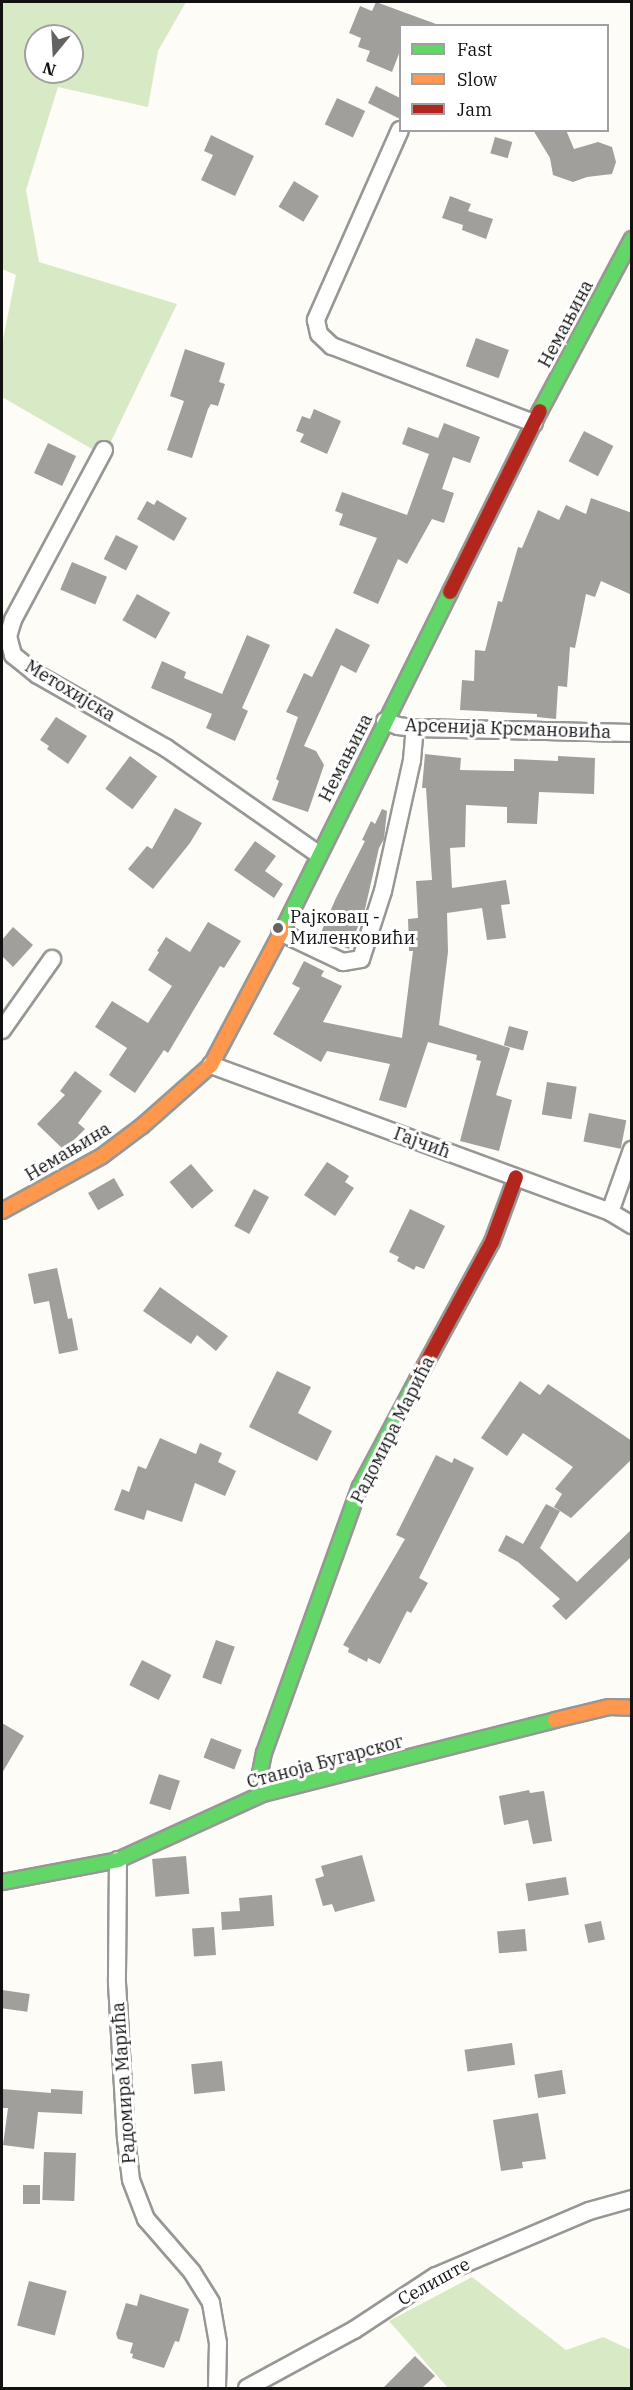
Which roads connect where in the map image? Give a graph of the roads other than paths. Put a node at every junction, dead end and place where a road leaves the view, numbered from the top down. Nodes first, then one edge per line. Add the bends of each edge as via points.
1 (399, 132) edge
2 (632, 239) edge
3 (534, 423) junction
4 (104, 450) dead end
5 (385, 721) junction
6 (415, 728) junction
7 (632, 733) edge
8 (318, 855) junction
9 (280, 932) junction
10 (52, 959) dead end
11 (2, 1030) edge
12 (211, 1065) junction
13 (632, 1150) edge
14 (516, 1177) junction
15 (2, 1211) edge
16 (610, 1212) junction
17 (632, 1225) edge
18 (632, 1708) edge
19 (263, 1794) junction
20 (118, 1860) junction
21 (2, 1882) edge
22 (632, 2199) edge
23 (217, 2388) edge
24 (247, 2388) edge

1 - 3 street via 316,320 319,334 332,346
2 - 3 street, Немањина
3 - 5 street, Немањина
4 - 8 street, Метохијска via 13,620 8,636 13,656 38,675 166,748
5 - 6 street, Арсенија Крсмановића
5 - 8 street, Немањина
6 - 7 street, Арсенија Крсмановића
6 - 9 street via 384,891 361,959 343,962
8 - 9 street, Немањина
9 - 12 street, Немањина
10 - 11 street
12 - 14 street, Гајчић
12 - 15 street, Немањина via 102,1156
13 - 16 street
14 - 16 street, Гајчић
14 - 19 street, Радомира Марића via 492,1242 360,1487 264,1753 260,1773
16 - 17 street, Гајчић
18 - 19 street, Станоја Бугарског via 609,1707
19 - 20 street, Станоја Бугарског
20 - 21 street, Станоја Бугарског
20 - 23 street, Радомира Марића via 117,1983 131,2180 146,2219 192,2272 210,2303 218,2343
22 - 24 street, Селиште via 589,2211 436,2276 354,2330

